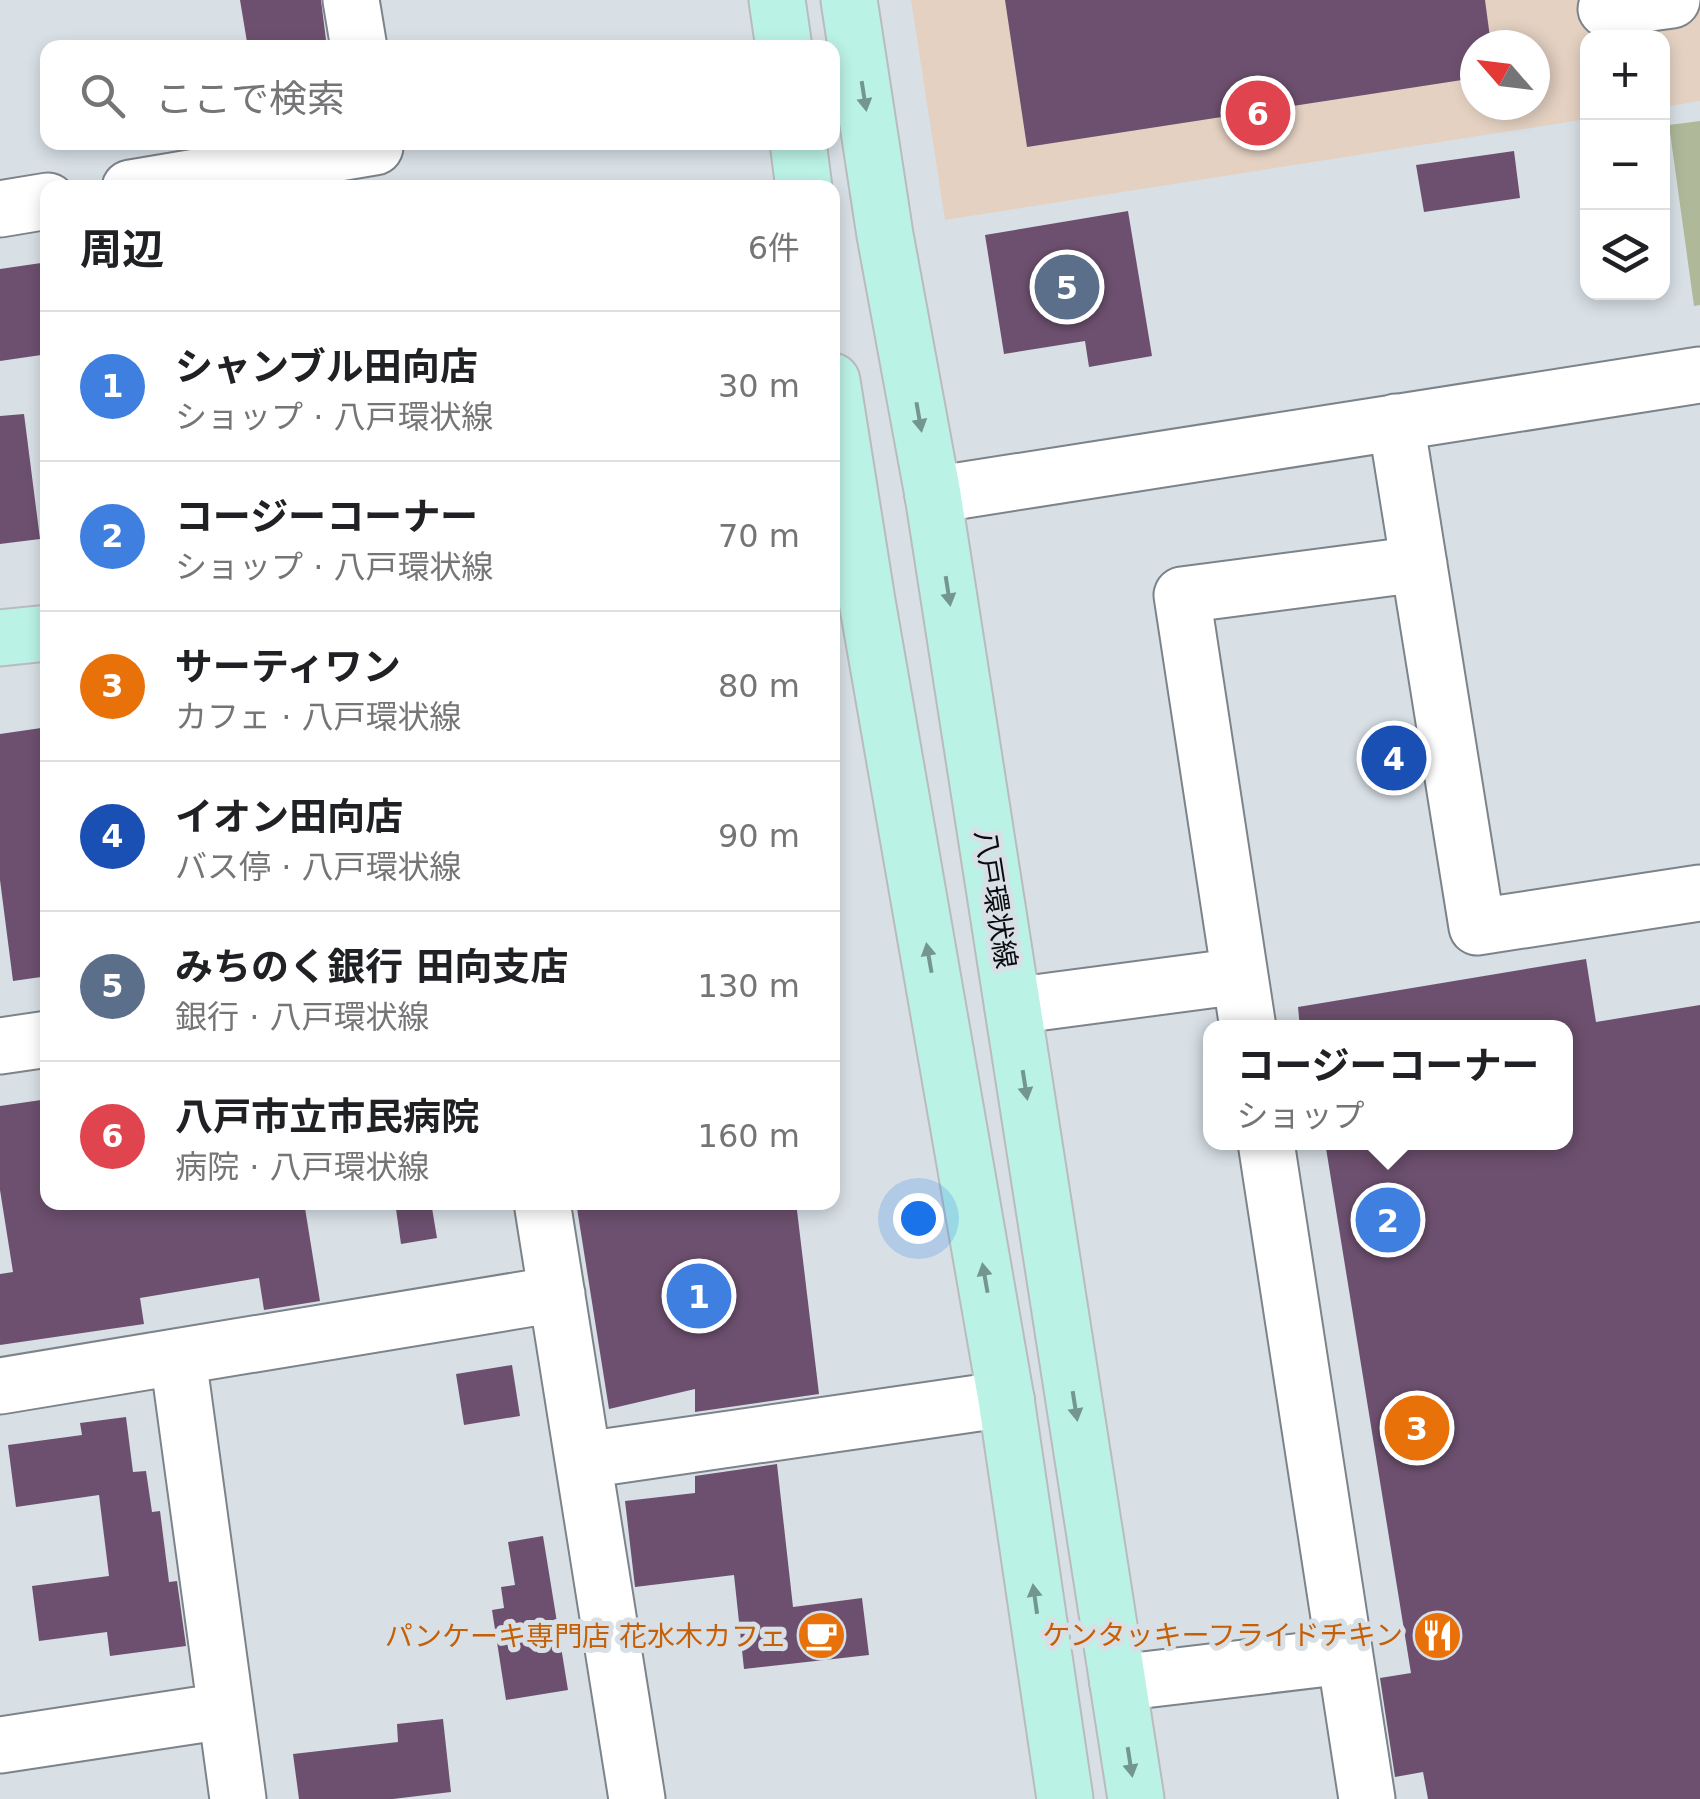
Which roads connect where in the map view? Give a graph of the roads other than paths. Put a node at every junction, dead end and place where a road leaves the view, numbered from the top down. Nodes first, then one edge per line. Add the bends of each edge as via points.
1 (351, 0) edge
2 (777, 0) edge
3 (849, 0) edge
4 (1672, 0) edge
5 (1606, 9) dead end
6 (357, 40) edge
7 (783, 40) edge
8 (352, 150) edge
9 (799, 150) edge
10 (177, 180) edge
11 (803, 180) edge
12 (40, 202) edge
13 (0, 209) edge
14 (1700, 375) edge
15 (1396, 422) junction
16 (840, 484) edge
17 (933, 495) junction
18 (842, 510) edge
19 (1419, 564) junction
20 (40, 634) edge
21 (0, 638) edge
22 (1700, 893) edge
23 (1244, 1002) edge
24 (1013, 1006) junction
25 (40, 1040) edge
26 (0, 1046) edge
27 (1267, 1150) edge
28 (543, 1210) edge
29 (557, 1294) junction
30 (178, 1358) junction
31 (0, 1386) edge
32 (1006, 1399) junction
33 (584, 1460) junction
34 (1345, 1656) junction
35 (1118, 1684) junction
36 (224, 1710) junction
37 (0, 1744) edge
38 (238, 1799) edge
39 (636, 1799) edge
40 (1065, 1799) edge
41 (1136, 1799) edge
42 (1367, 1799) edge

1 - 6 street
2 - 7 main road
3 -> 17 main road, 八戸環状線
4 - 5 street
8 - 10 street
9 - 11 main road
12 - 13 street
14 - 15 street
15 - 17 street
15 - 19 street
16 - 18 main road
17 - 18 main road
17 -> 24 main road, 八戸環状線
32 -> 18 main road
19 - 22 street via 1477,927
19 - 23 street via 1182,595
20 - 21 main road
23 - 24 street
24 -> 35 main road, 八戸環状線
25 - 26 street
27 - 34 street
28 - 29 street
29 - 30 street
29 - 33 street
30 - 31 street
30 - 36 street
32 - 33 street
40 -> 32 main road
33 - 39 street
34 - 35 street
34 - 42 street
35 -> 41 main road, 八戸環状線
36 - 37 street
36 - 38 street

